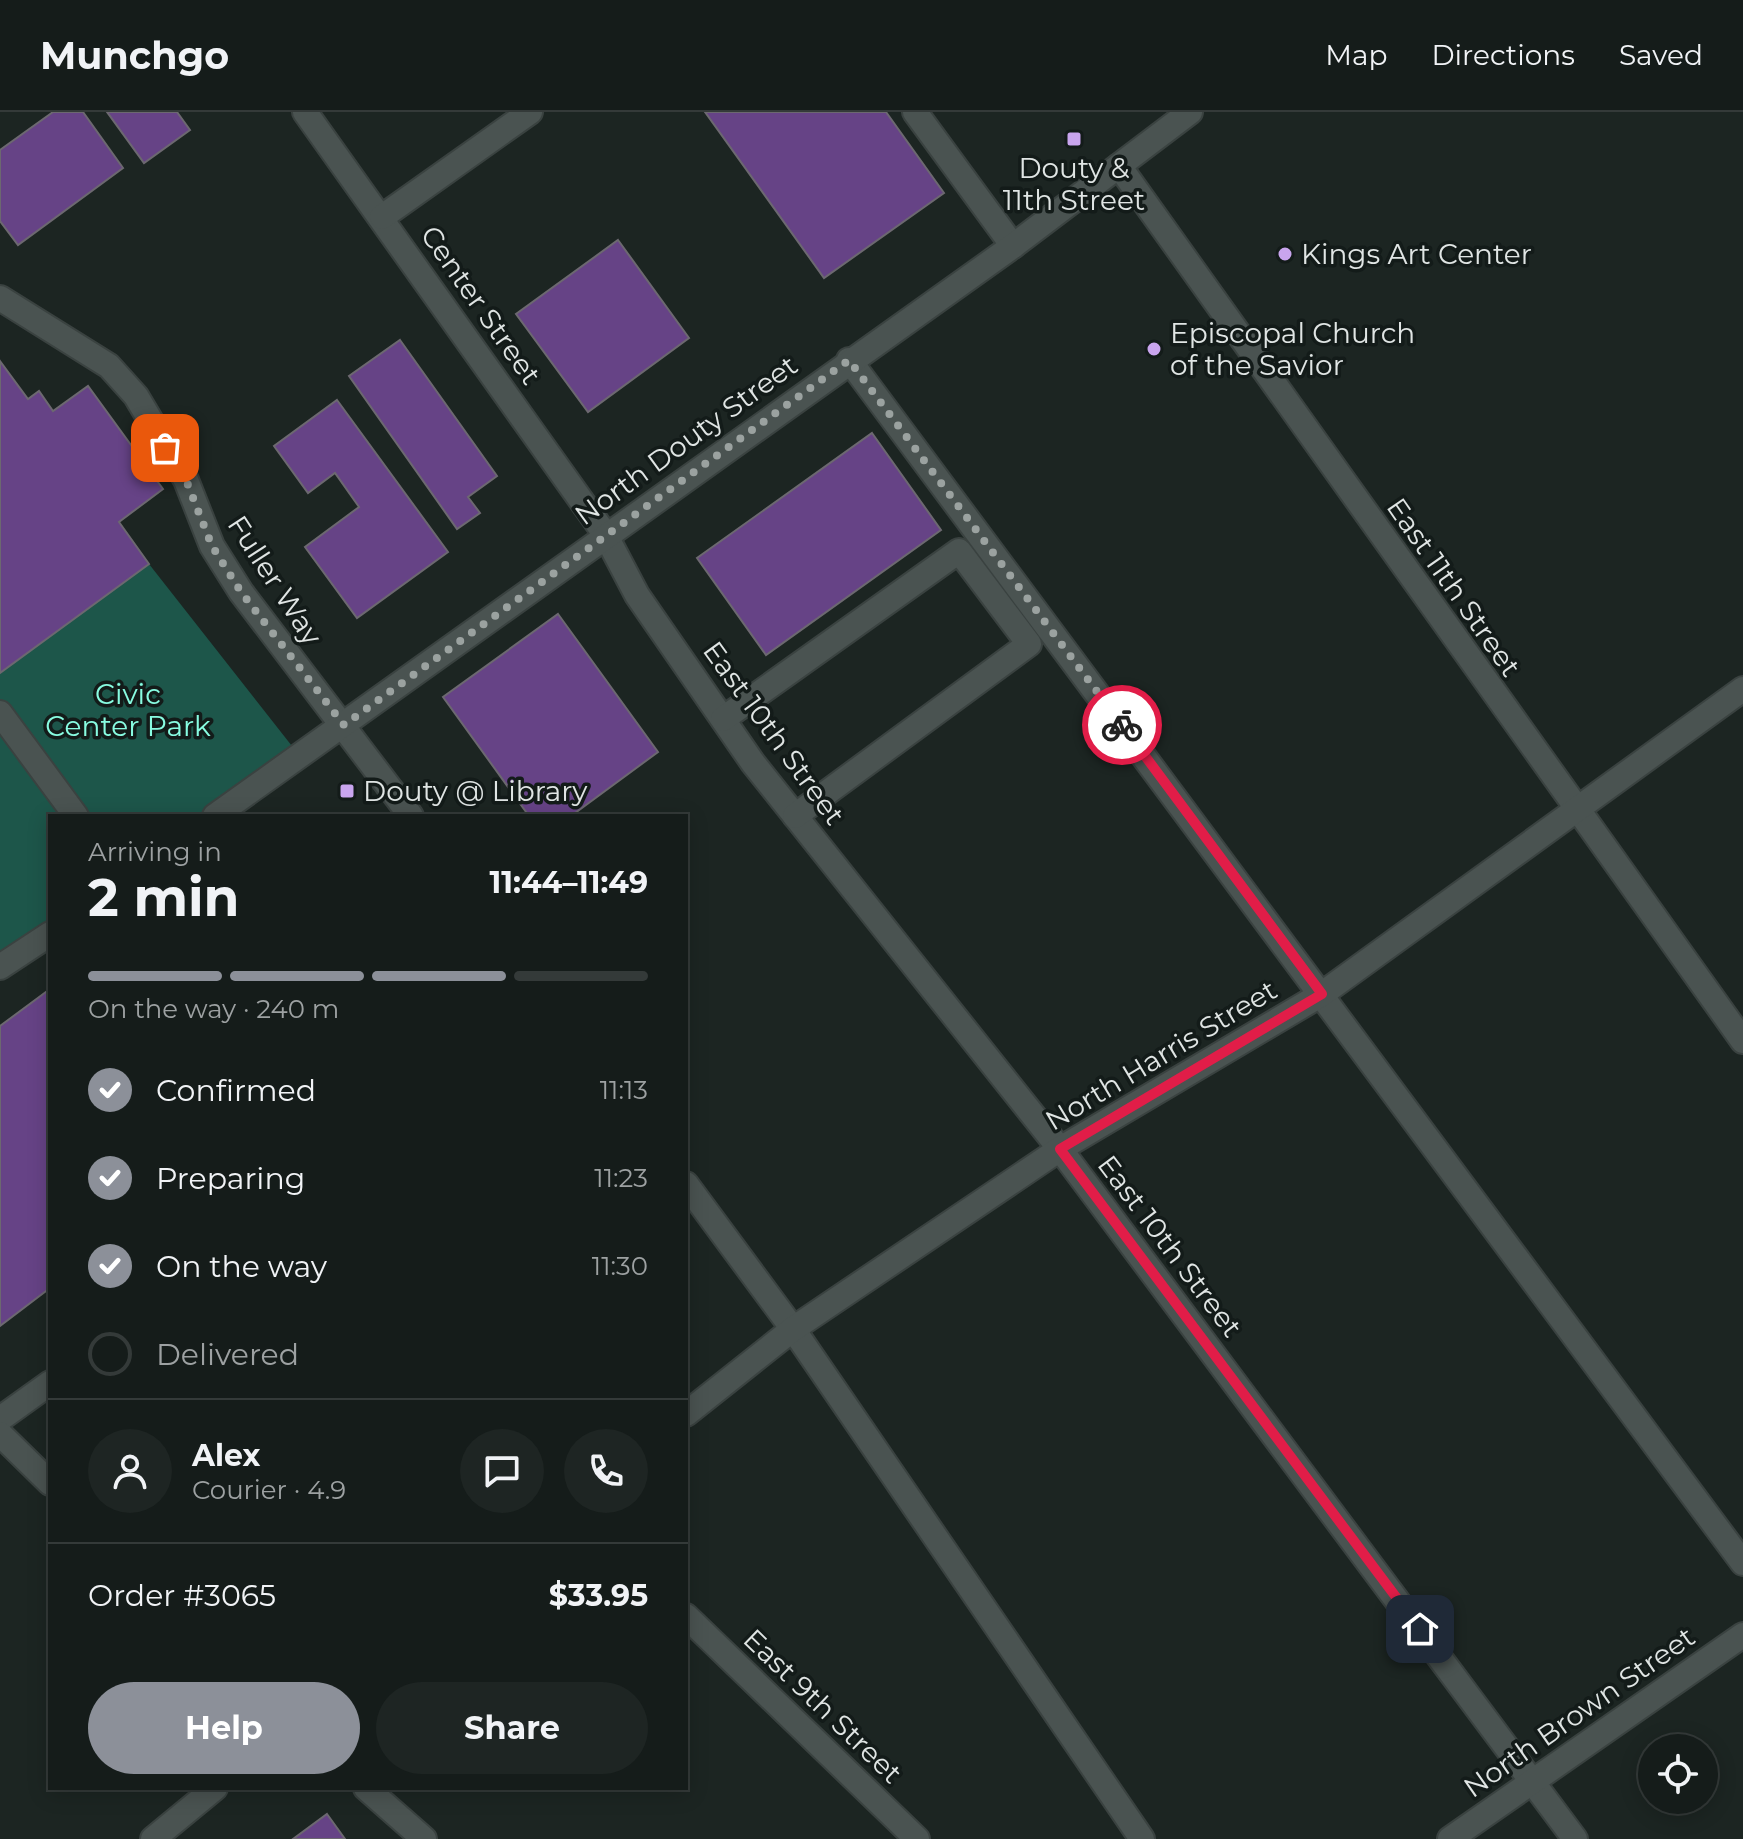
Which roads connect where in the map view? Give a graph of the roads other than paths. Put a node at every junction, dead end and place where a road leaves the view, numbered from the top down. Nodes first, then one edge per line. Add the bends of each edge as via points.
1 (305, 112) edge
2 (530, 112) edge
3 (915, 112) edge
4 (1190, 112) edge
5 (1119, 166) junction
6 (382, 217) junction
7 (1013, 246) junction
8 (0, 298) edge
9 (849, 360) junction
10 (605, 534) junction
11 (1743, 689) edge
12 (0, 713) edge
13 (723, 719) junction
14 (344, 725) junction
15 (1575, 810) junction
16 (75, 814) edge
17 (218, 814) edge
18 (410, 814) edge
19 (795, 816) junction
20 (48, 935) edge
21 (0, 967) edge
22 (1322, 994) junction
23 (1743, 1041) edge
24 (1060, 1149) junction
25 (688, 1187) edge
26 (793, 1329) junction
27 (48, 1384) edge
28 (688, 1410) edge
29 (0, 1419) edge
30 (0, 1434) edge
31 (48, 1481) edge
32 (1743, 1563) edge
33 (688, 1618) edge
34 (1743, 1635) edge
35 (1534, 1780) junction
36 (213, 1790) edge
37 (368, 1790) edge
38 (153, 1839) edge
39 (424, 1839) edge
40 (917, 1839) edge
41 (1142, 1839) edge
42 (1450, 1839) edge
43 (1575, 1839) edge

1 - 6 street, Center Street
2 - 6 street
3 - 7 street
4 - 5 street, North Douty Street
5 - 7 street, North Douty Street
5 - 15 street, East 11th Street
6 - 10 street, Center Street
7 - 9 street, North Douty Street
8 - 14 street, Fuller Way via 109,366 136,396 186,480 226,569
9 - 10 street, North Douty Street
9 - 22 street
10 - 13 street, East 10th Street via 637,595
10 - 14 street, North Douty Street
11 - 15 street, North Harris Street
12 - 16 street
13 - 19 street, East 10th Street
13 - 19 street via 959,551 1029,644
14 - 17 street, North Douty Street
14 - 18 street, Fuller Way
15 - 22 street, North Harris Street
15 - 23 street, East 11th Street
19 - 24 street, East 10th Street
20 - 21 street
22 - 24 street, North Harris Street
22 - 32 street
24 - 26 street, North Harris Street
24 - 35 street, East 10th Street
25 - 26 street
26 - 28 street, North Harris Street
26 - 41 street
27 - 29 street
30 - 31 street
33 - 40 street, East 9th Street
34 - 35 street, North Brown Street
35 - 42 street, North Brown Street
35 - 43 street, East 10th Street
36 - 38 street
37 - 39 street

